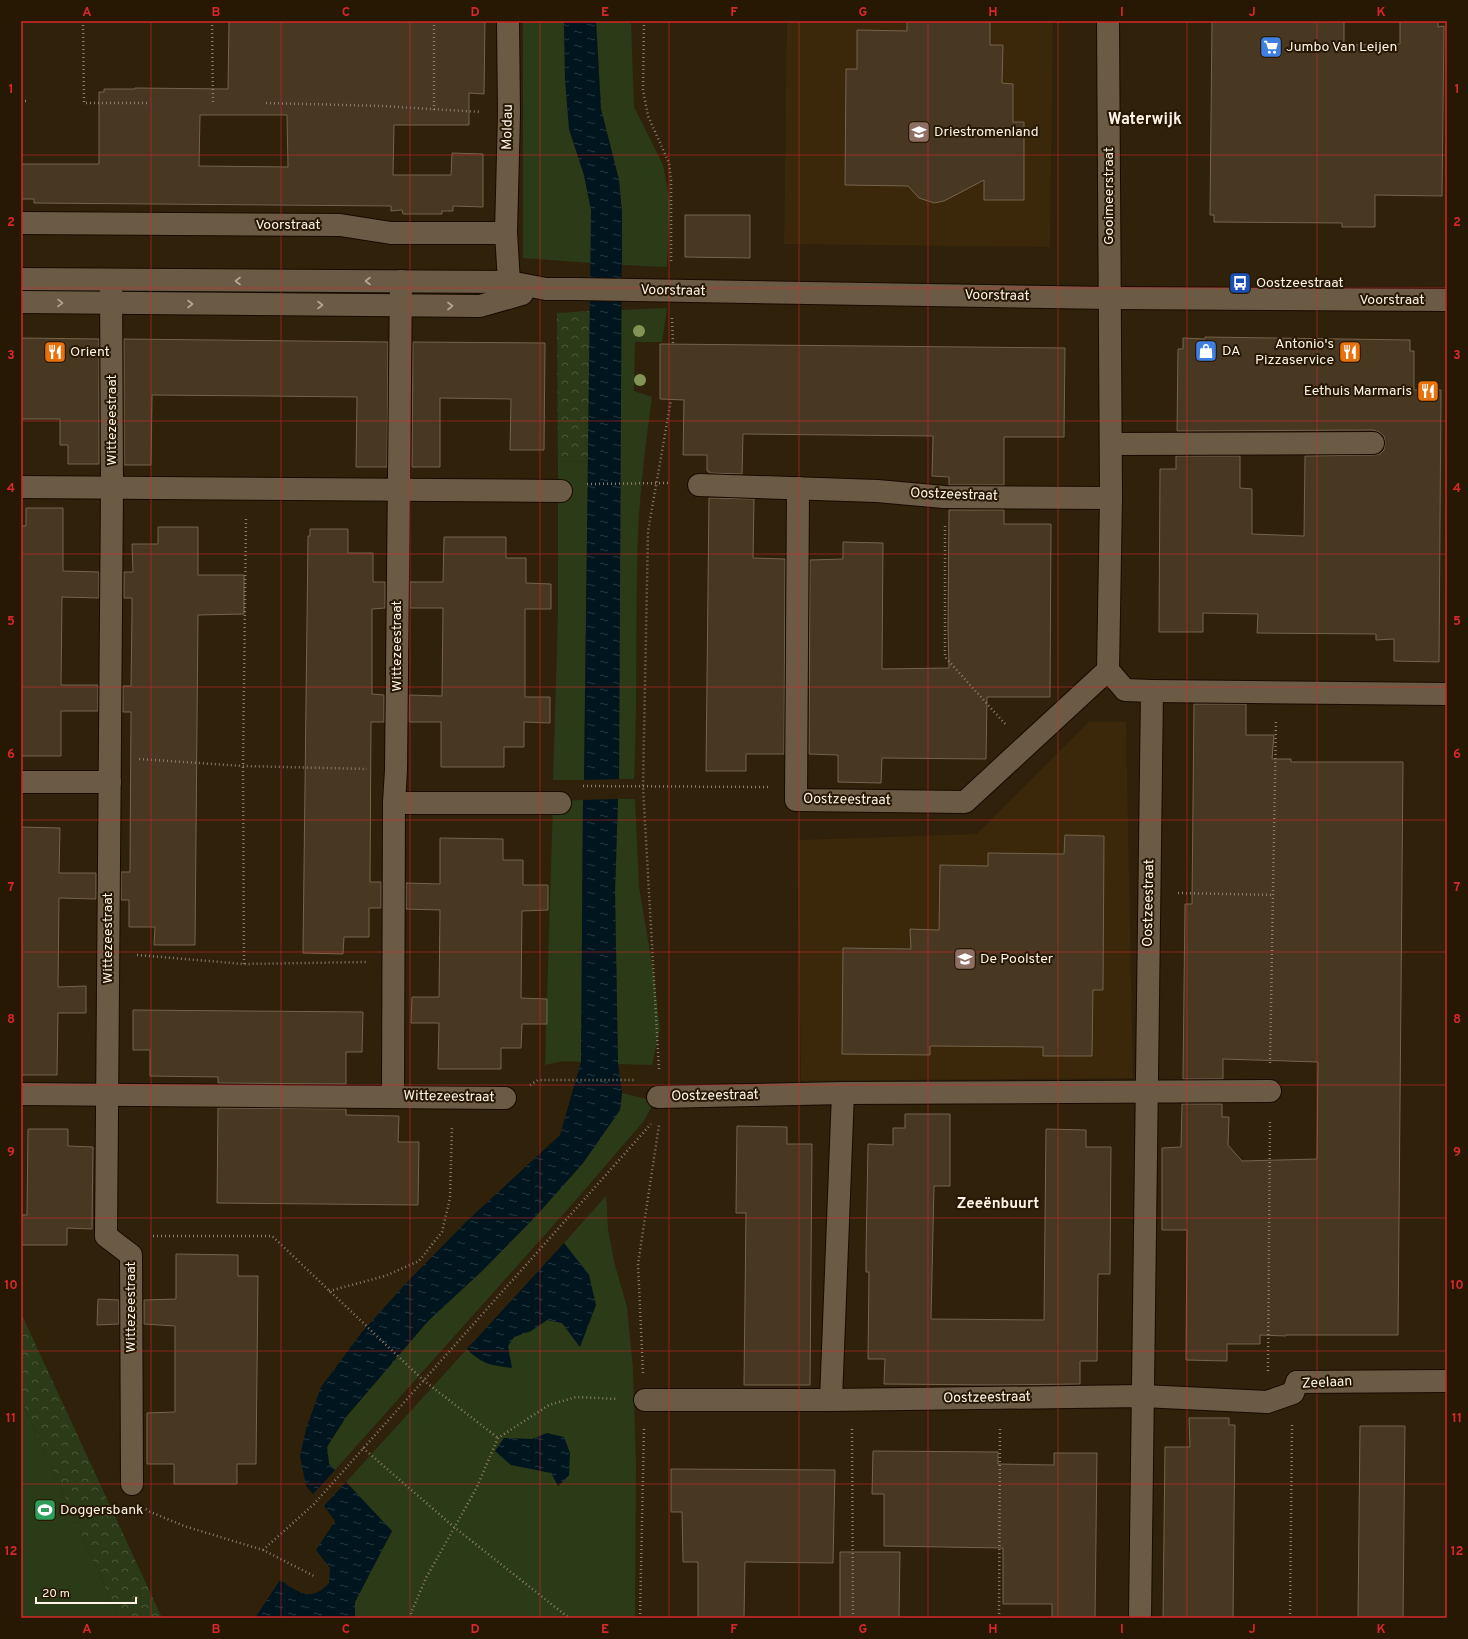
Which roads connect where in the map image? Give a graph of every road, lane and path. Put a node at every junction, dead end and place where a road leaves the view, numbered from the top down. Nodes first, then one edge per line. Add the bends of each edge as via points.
1 (83, 21) edge
2 (212, 21) edge
3 (434, 21) edge
4 (508, 21) edge
5 (644, 21) edge
6 (1108, 21) edge
7 (21, 101) edge
8 (26, 101) dead end
9 (148, 103) dead end
10 (214, 103) dead end
11 (266, 103) dead end
12 (434, 110) junction
13 (509, 113) junction
14 (21, 223) edge
15 (506, 233) junction
16 (21, 280) edge
17 (111, 281) junction
18 (400, 281) junction
19 (508, 290) junction
20 (671, 291) junction
21 (1110, 298) junction
22 (1447, 300) edge
23 (21, 302) edge
24 (112, 304) junction
25 (400, 305) junction
26 (673, 344) dead end
27 (671, 400) dead end
28 (1373, 443) dead end
29 (1111, 444) junction
30 (656, 483) junction
31 (582, 484) dead end
32 (699, 485) joint
33 (21, 487) edge
34 (112, 488) junction
35 (798, 488) junction
36 (246, 489) junction
37 (398, 490) junction
38 (561, 491) dead end
39 (944, 497) junction
40 (1111, 498) junction
41 (1108, 670) junction
42 (1152, 691) junction
43 (1277, 691) junction
44 (1447, 694) edge
45 (1025, 746) junction
46 (110, 756) junction
47 (243, 766) junction
48 (396, 770) junction
49 (21, 782) edge
50 (110, 782) junction
51 (583, 786) dead end
52 (643, 787) junction
53 (796, 788) junction
54 (394, 803) junction
55 (560, 804) dead end
56 (1150, 892) junction
57 (1273, 895) junction
58 (108, 953) junction
59 (394, 961) junction
60 (244, 964) junction
61 (559, 1080) dead end
62 (630, 1080) dead end
63 (1147, 1090) junction
64 (1270, 1090) junction
65 (843, 1093) junction
66 (21, 1094) edge
67 (107, 1094) junction
68 (393, 1097) junction
69 (452, 1097) junction
70 (505, 1098) dead end
71 (659, 1105) junction
72 (106, 1236) junction
73 (330, 1292) junction
74 (423, 1380) junction
75 (1447, 1381) edge
76 (1295, 1388) junction
77 (1143, 1396) junction
78 (1000, 1398) junction
79 (645, 1400) junction
80 (831, 1400) junction
81 (852, 1400) junction
82 (1267, 1402) junction
83 (498, 1438) junction
84 (363, 1448) junction
85 (132, 1484) joint
86 (454, 1527) junction
87 (263, 1550) junction
88 (314, 1576) dead end
89 (412, 1618) edge
90 (569, 1618) edge
91 (640, 1618) edge
92 (853, 1618) edge
93 (999, 1618) edge
94 (1140, 1618) edge
95 (1290, 1618) edge

1 - 9 path via 84,103
2 - 10 path
3 - 12 path
4 - 13 street, Moldau
5 - 20 path via 643,90 648,116 669,163 671,180
6 - 21 street, Gooimeerstraat
7 - 8 path
11 - 12 path
12 - 13 path
13 - 15 street, Moldau
14 - 15 street, Voorstraat via 340,225 391,233
15 - 19 street
16 - 17 street, Voorstraat
18 -> 17 street, Voorstraat
17 - 24 street, Wittezeestraat
18 - 19 street, Voorstraat
18 - 25 street, Wittezeestraat
19 - 20 street, Voorstraat
25 -> 19 street, Voorstraat via 480,306
20 - 21 street, Voorstraat
20 - 26 path
21 - 22 street, Voorstraat
21 - 29 street
23 -> 24 street, Voorstraat
24 -> 25 street, Voorstraat
24 - 34 street, Wittezeestraat
25 - 37 street, Wittezeestraat
27 - 30 path
28 - 29 street
29 - 40 street
30 - 31 path
30 - 32 path
30 - 52 path via 648,531
32 - 35 street, Oostzeestraat
33 - 34 street
34 - 36 street
34 - 46 street, Wittezeestraat
35 - 39 street, Oostzeestraat
35 - 53 street, Oostzeestraat
36 - 37 street
36 - 47 path
37 - 38 street
37 - 48 street, Wittezeestraat
39 - 40 street, Oostzeestraat
39 - 45 path via 945,657
40 - 41 street
41 - 42 street via 1125,690
41 - 45 street, Oostzeestraat
42 - 43 street
42 - 56 street, Oostzeestraat
43 - 44 street
43 - 57 path
45 - 53 street, Oostzeestraat via 965,802 796,800
46 - 47 path
46 - 50 street, Wittezeestraat
47 - 48 path
47 - 60 path
48 - 54 street, Wittezeestraat
49 - 50 street
50 - 58 street, Wittezeestraat
51 - 52 path
52 - 53 path
52 - 71 path via 660,1080
54 - 55 street
54 - 59 street, Wittezeestraat
56 - 57 path
56 - 63 street, Oostzeestraat
57 - 64 path
58 - 60 path
58 - 67 street, Wittezeestraat
59 - 60 path
59 - 68 street, Wittezeestraat
61 - 62 path
63 - 64 street, Oostzeestraat
63 - 65 street, Oostzeestraat
63 - 77 street, Oostzeestraat
64 - 82 path
65 - 71 street, Oostzeestraat
65 - 80 street
66 - 67 street, Wittezeestraat
67 - 68 street, Wittezeestraat
67 - 72 street, Wittezeestraat
68 - 69 street, Wittezeestraat
69 - 70 street, Wittezeestraat
69 - 73 path via 450,1198 442,1232 418,1261 385,1276
71 - 74 path
71 - 79 path via 638,1264
72 - 73 path via 272,1236
72 - 85 street, Wittezeestraat via 131,1255
73 - 74 path
74 - 83 path
74 - 84 path
75 - 76 street, Zeelaan
76 - 82 street, Zeelaan
76 - 95 path
77 - 78 street, Oostzeestraat
77 - 82 street, Zeelaan
77 - 94 street, Oostzeestraat
78 - 81 street, Oostzeestraat
78 - 93 path
79 - 80 street, Oostzeestraat
79 - 83 path via 576,1397 549,1405
79 - 91 path
80 - 81 street, Oostzeestraat
81 - 92 path
83 - 86 path via 476,1489
84 - 86 path
84 - 87 path via 314,1504
85 - 87 path via 148,1511 184,1526
86 - 89 path via 426,1578 411,1613
86 - 90 path
87 - 88 path

